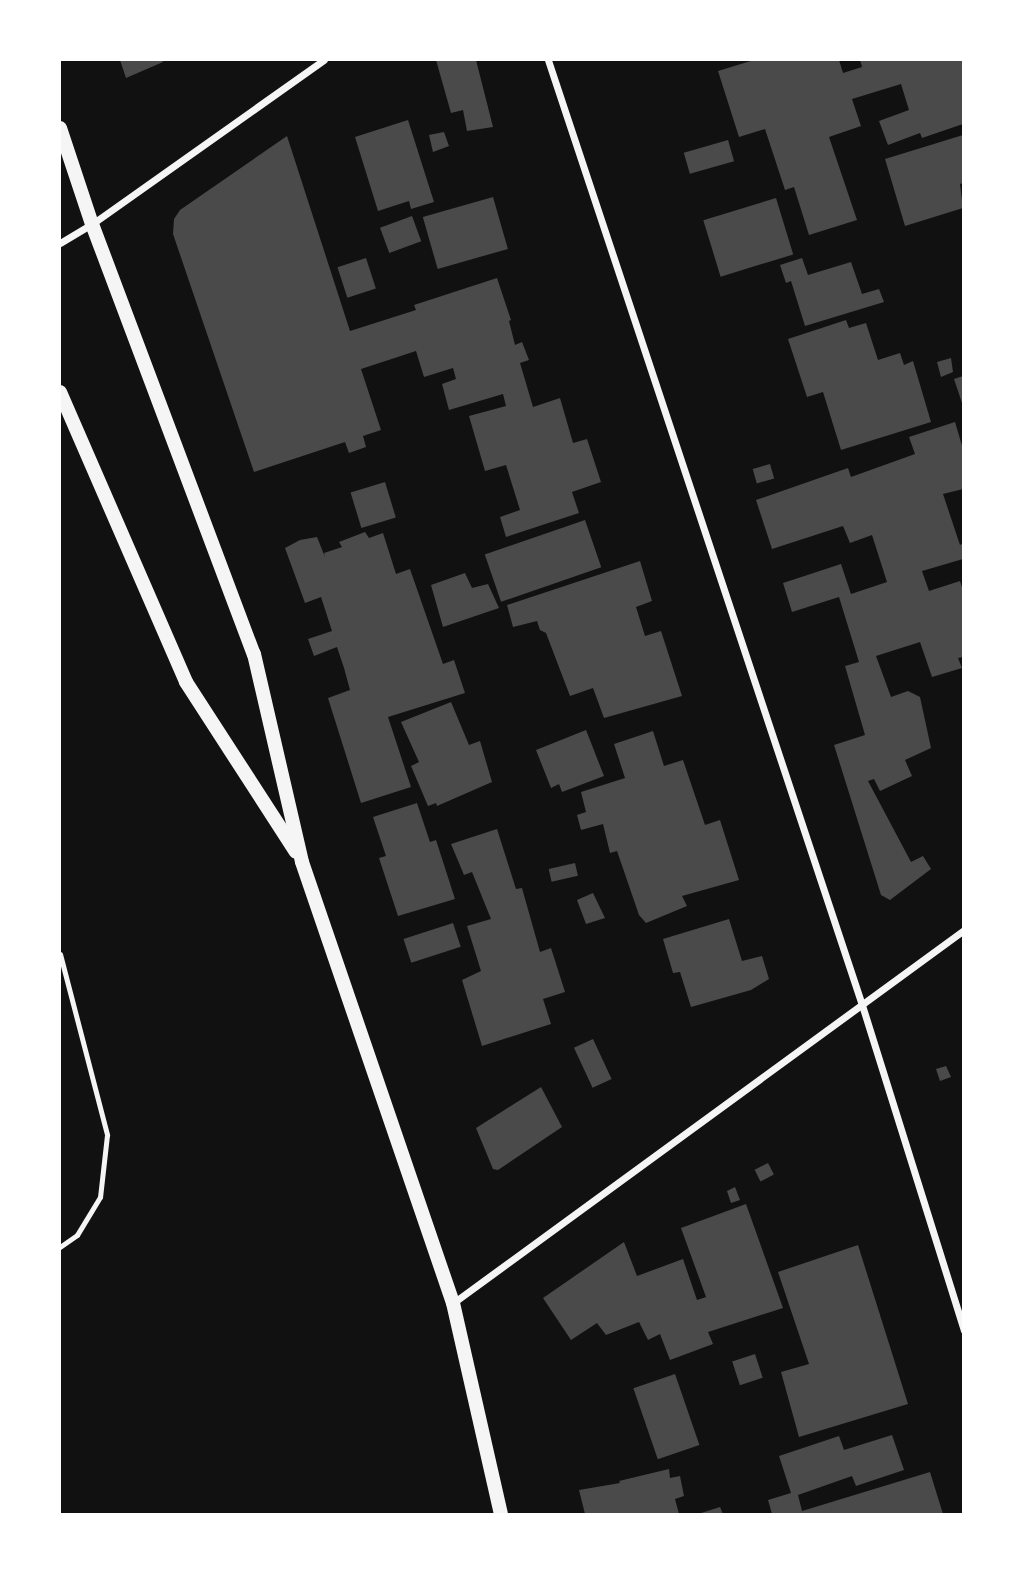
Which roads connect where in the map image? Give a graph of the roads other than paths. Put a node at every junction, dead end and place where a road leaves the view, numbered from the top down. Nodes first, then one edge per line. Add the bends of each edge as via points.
1 (324, 60) edge
2 (548, 60) edge
3 (60, 128) edge
4 (92, 224) junction
5 (60, 243) edge
6 (60, 392) edge
7 (302, 862) junction
8 (964, 930) edge
9 (60, 954) edge
10 (862, 1004) junction
11 (60, 1247) edge
12 (453, 1303) junction
13 (964, 1330) edge
14 (501, 1514) edge

1 - 4 street
2 - 10 street
3 - 4 main road
4 - 5 street
4 - 7 main road via 254,654
6 - 7 main road via 186,682
7 - 12 main road
8 - 10 street
9 - 11 lane via 107,1135 100,1197 77,1235
10 - 12 street
10 - 13 street
12 - 14 main road

